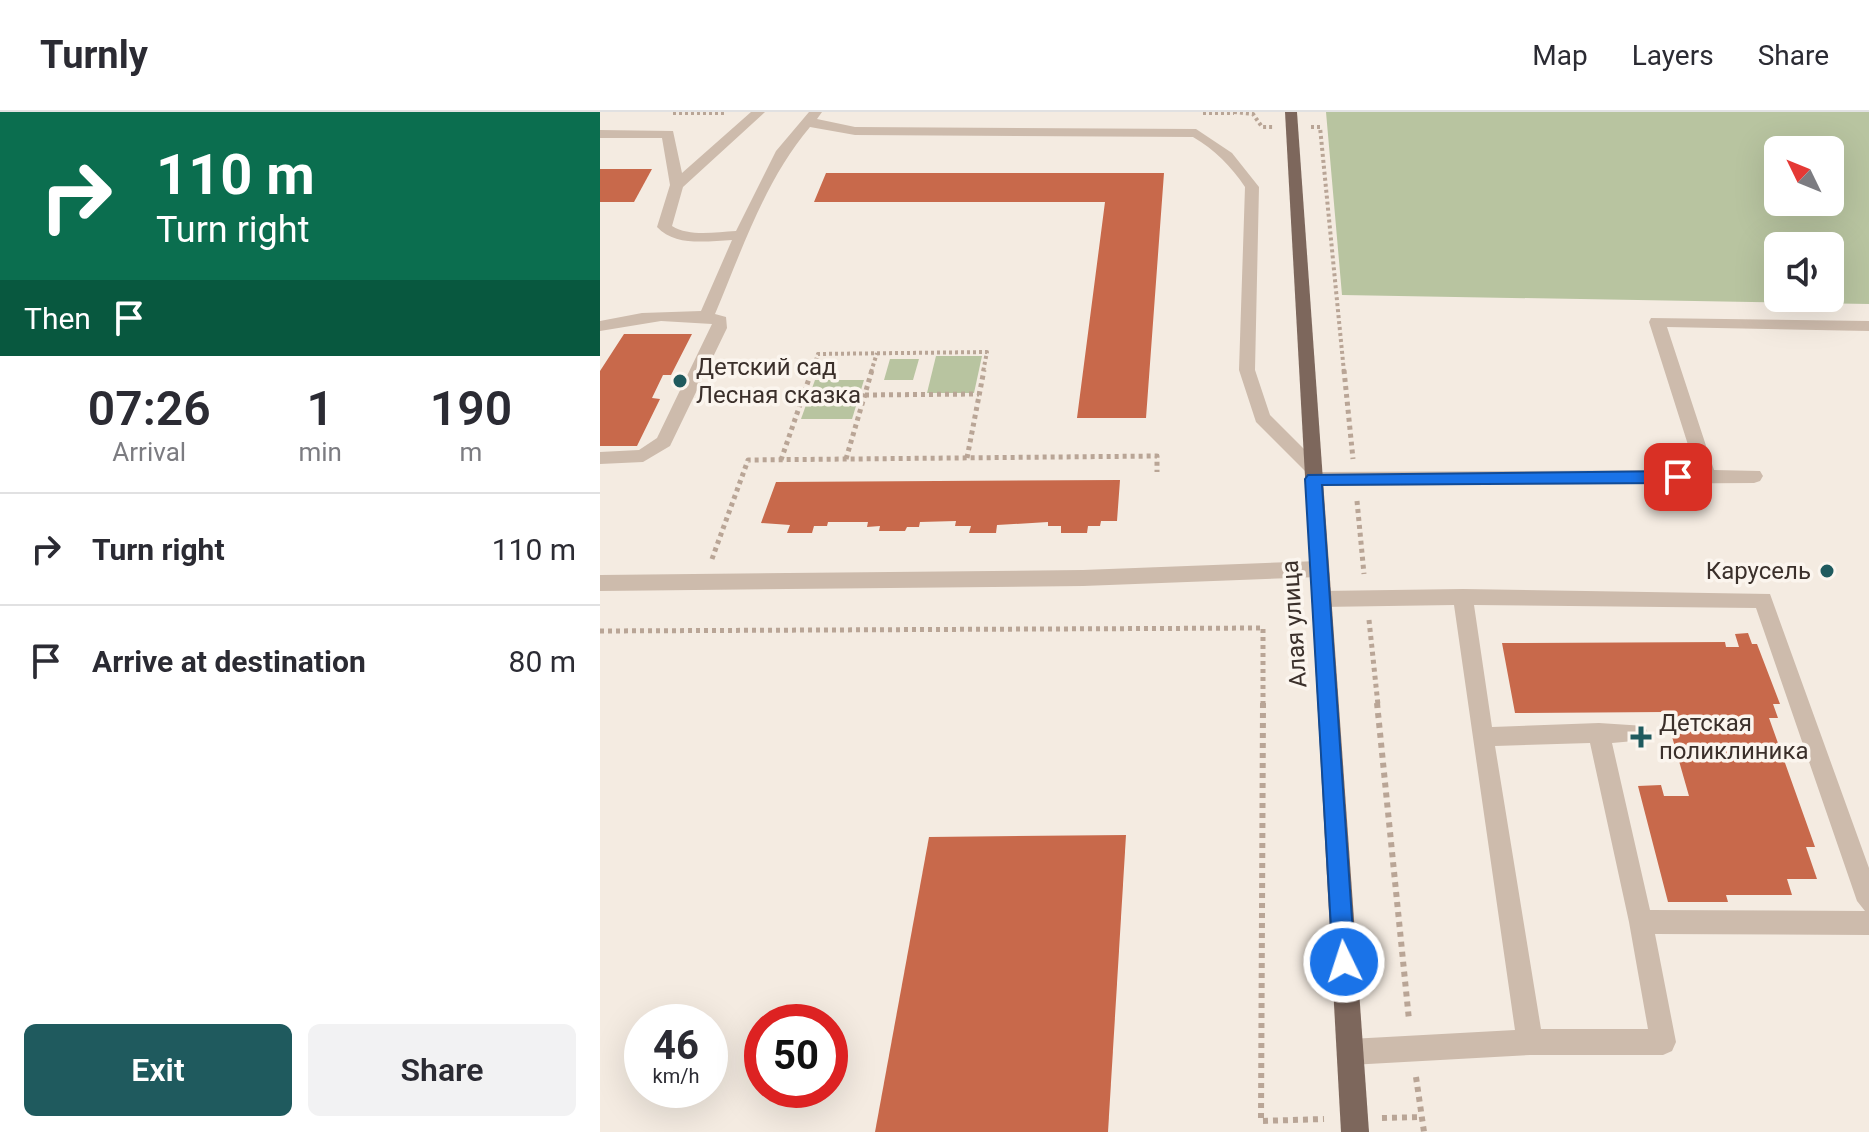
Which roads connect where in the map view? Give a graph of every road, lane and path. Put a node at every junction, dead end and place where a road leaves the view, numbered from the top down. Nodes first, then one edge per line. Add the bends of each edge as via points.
1 (759, 112) edge
2 (1291, 112) edge
3 (812, 118) edge
4 (600, 134) edge
5 (677, 185) junction
6 (741, 235) junction
7 (706, 317) junction
8 (600, 326) edge
9 (1869, 326) edge
10 (877, 353) junction
11 (979, 394) junction
12 (865, 395) junction
13 (600, 458) edge
14 (967, 458) junction
15 (846, 459) junction
16 (781, 460) junction
17 (1157, 472) dead end
18 (1313, 474) junction
19 (1754, 476) dead end
20 (1707, 477) junction
21 (718, 541) dead end
22 (1319, 569) junction
23 (600, 583) edge
24 (1463, 597) junction
25 (1321, 599) junction
26 (600, 631) edge
27 (1599, 733) junction
28 (1637, 733) dead end
29 (1483, 737) junction
30 (1869, 901) edge
31 (1641, 922) junction
32 (1869, 923) edge
33 (1530, 1042) junction
34 (1350, 1052) junction
35 (1422, 1117) dead end
36 (1354, 1125) edge

1 - 5 lane
2 - 18 main road, Алая улица
3 - 6 lane via 783,151
3 - 18 lane via 855,131 1196,133 1215,144 1236,161 1252,187 1247,370 1262,418
4 - 5 lane via 668,134
5 - 6 lane via 667,231
6 - 7 lane
7 - 8 lane via 628,318
7 - 13 lane via 720,321 719,328 664,442 643,456
9 - 20 lane via 1657,322
10 - 11 path via 987,352
10 - 12 path
10 - 16 path via 818,354
11 - 12 path
11 - 14 path
12 - 15 path
14 - 15 path
14 - 17 path via 1157,456
15 - 16 path
16 - 21 path via 748,460
18 - 20 lane
18 - 22 main road, Алая улица
19 - 20 lane
22 - 23 lane via 1083,578
22 - 25 main road, Алая улица
24 - 25 lane
24 - 29 lane
24 - 30 lane via 1763,600
25 - 34 main road, Алая улица
26 - 36 path via 1263,628 1261,1121
27 - 28 lane
27 - 29 lane
27 - 31 lane
29 - 33 lane
31 - 32 lane
31 - 33 lane via 1663,1042
33 - 34 lane
34 - 36 main road, Алая улица
35 - 36 path

